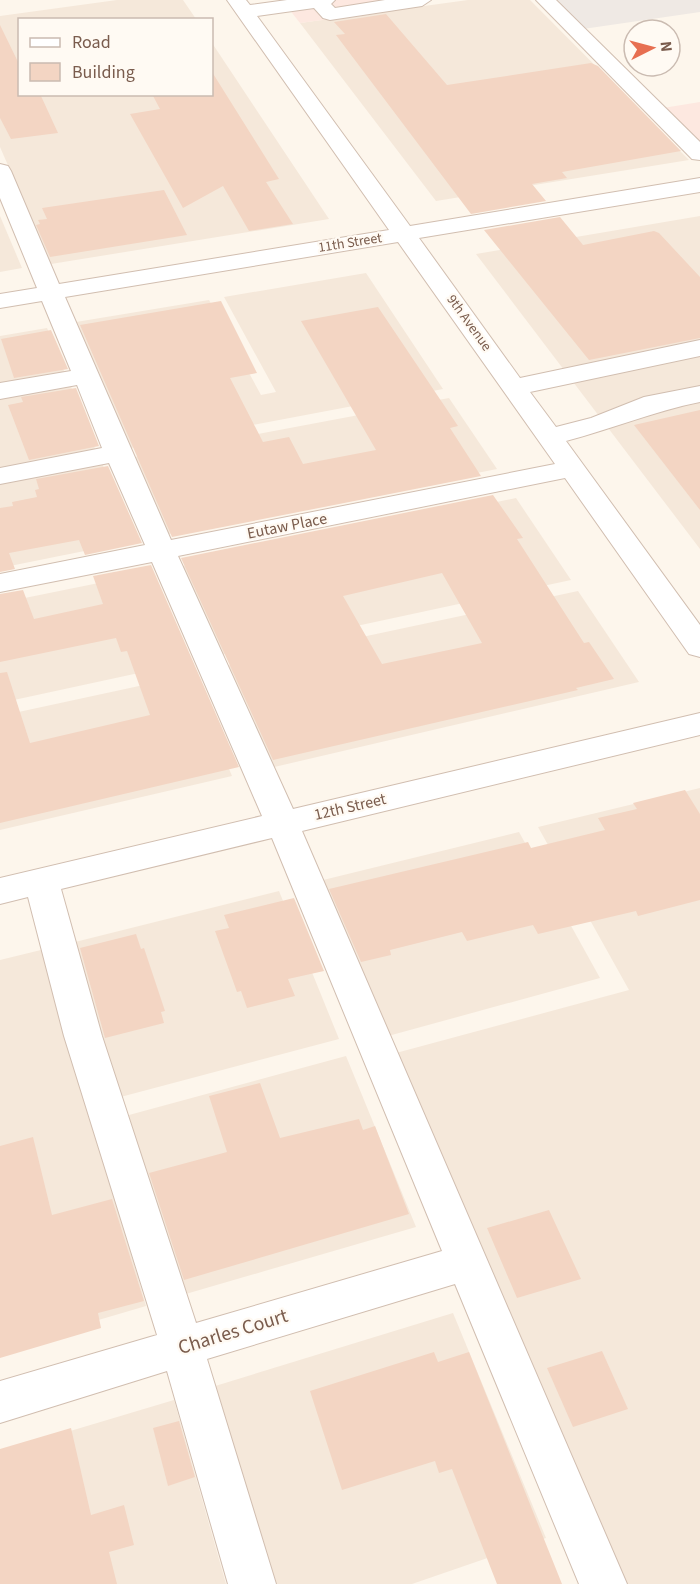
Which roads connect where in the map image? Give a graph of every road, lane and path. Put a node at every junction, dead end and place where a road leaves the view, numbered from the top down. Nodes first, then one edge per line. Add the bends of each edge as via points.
1 (320, 0) edge
2 (422, 0) edge
3 (545, 0) edge
4 (388, 3) edge
5 (240, 6) edge
6 (696, 145) edge
7 (0, 171) edge
8 (700, 185) edge
9 (405, 234) junction
10 (51, 293) junction
11 (0, 302) edge
12 (700, 348) edge
13 (85, 376) junction
14 (515, 387) junction
15 (0, 391) edge
16 (700, 394) edge
17 (551, 437) junction
18 (118, 453) junction
19 (574, 468) junction
20 (0, 476) edge
21 (162, 551) junction
22 (0, 583) edge
23 (700, 647) edge
24 (700, 723) edge
25 (282, 823) junction
26 (41, 881) junction
27 (0, 891) edge
28 (466, 1262) junction
29 (182, 1347) junction
30 (0, 1401) edge
31 (252, 1584) edge
32 (603, 1584) edge

1 - 4 street via 330,14
1 - 5 street
2 - 4 street
3 - 6 street
5 - 9 street, 9th Avenue
7 - 10 street
8 - 9 street, 11th Street
9 - 10 street, 11th Street
9 - 14 street, 9th Avenue
10 - 11 street, 11th Street
10 - 13 street
12 - 14 street
13 - 15 street
13 - 18 street
14 - 17 street, 9th Avenue
16 - 17 street via 653,404
17 - 19 street, 9th Avenue
18 - 20 street
18 - 21 street
19 - 21 street, Eutaw Place
19 - 23 street, 9th Avenue
21 - 22 street, Eutaw Place
21 - 25 street
24 - 25 street, 12th Street
25 - 26 street, 12th Street
25 - 28 street
26 - 27 street, 12th Street
26 - 29 street via 83,1036
28 - 29 street, Charles Court
28 - 32 street
29 - 30 street, Charles Court
29 - 31 street

